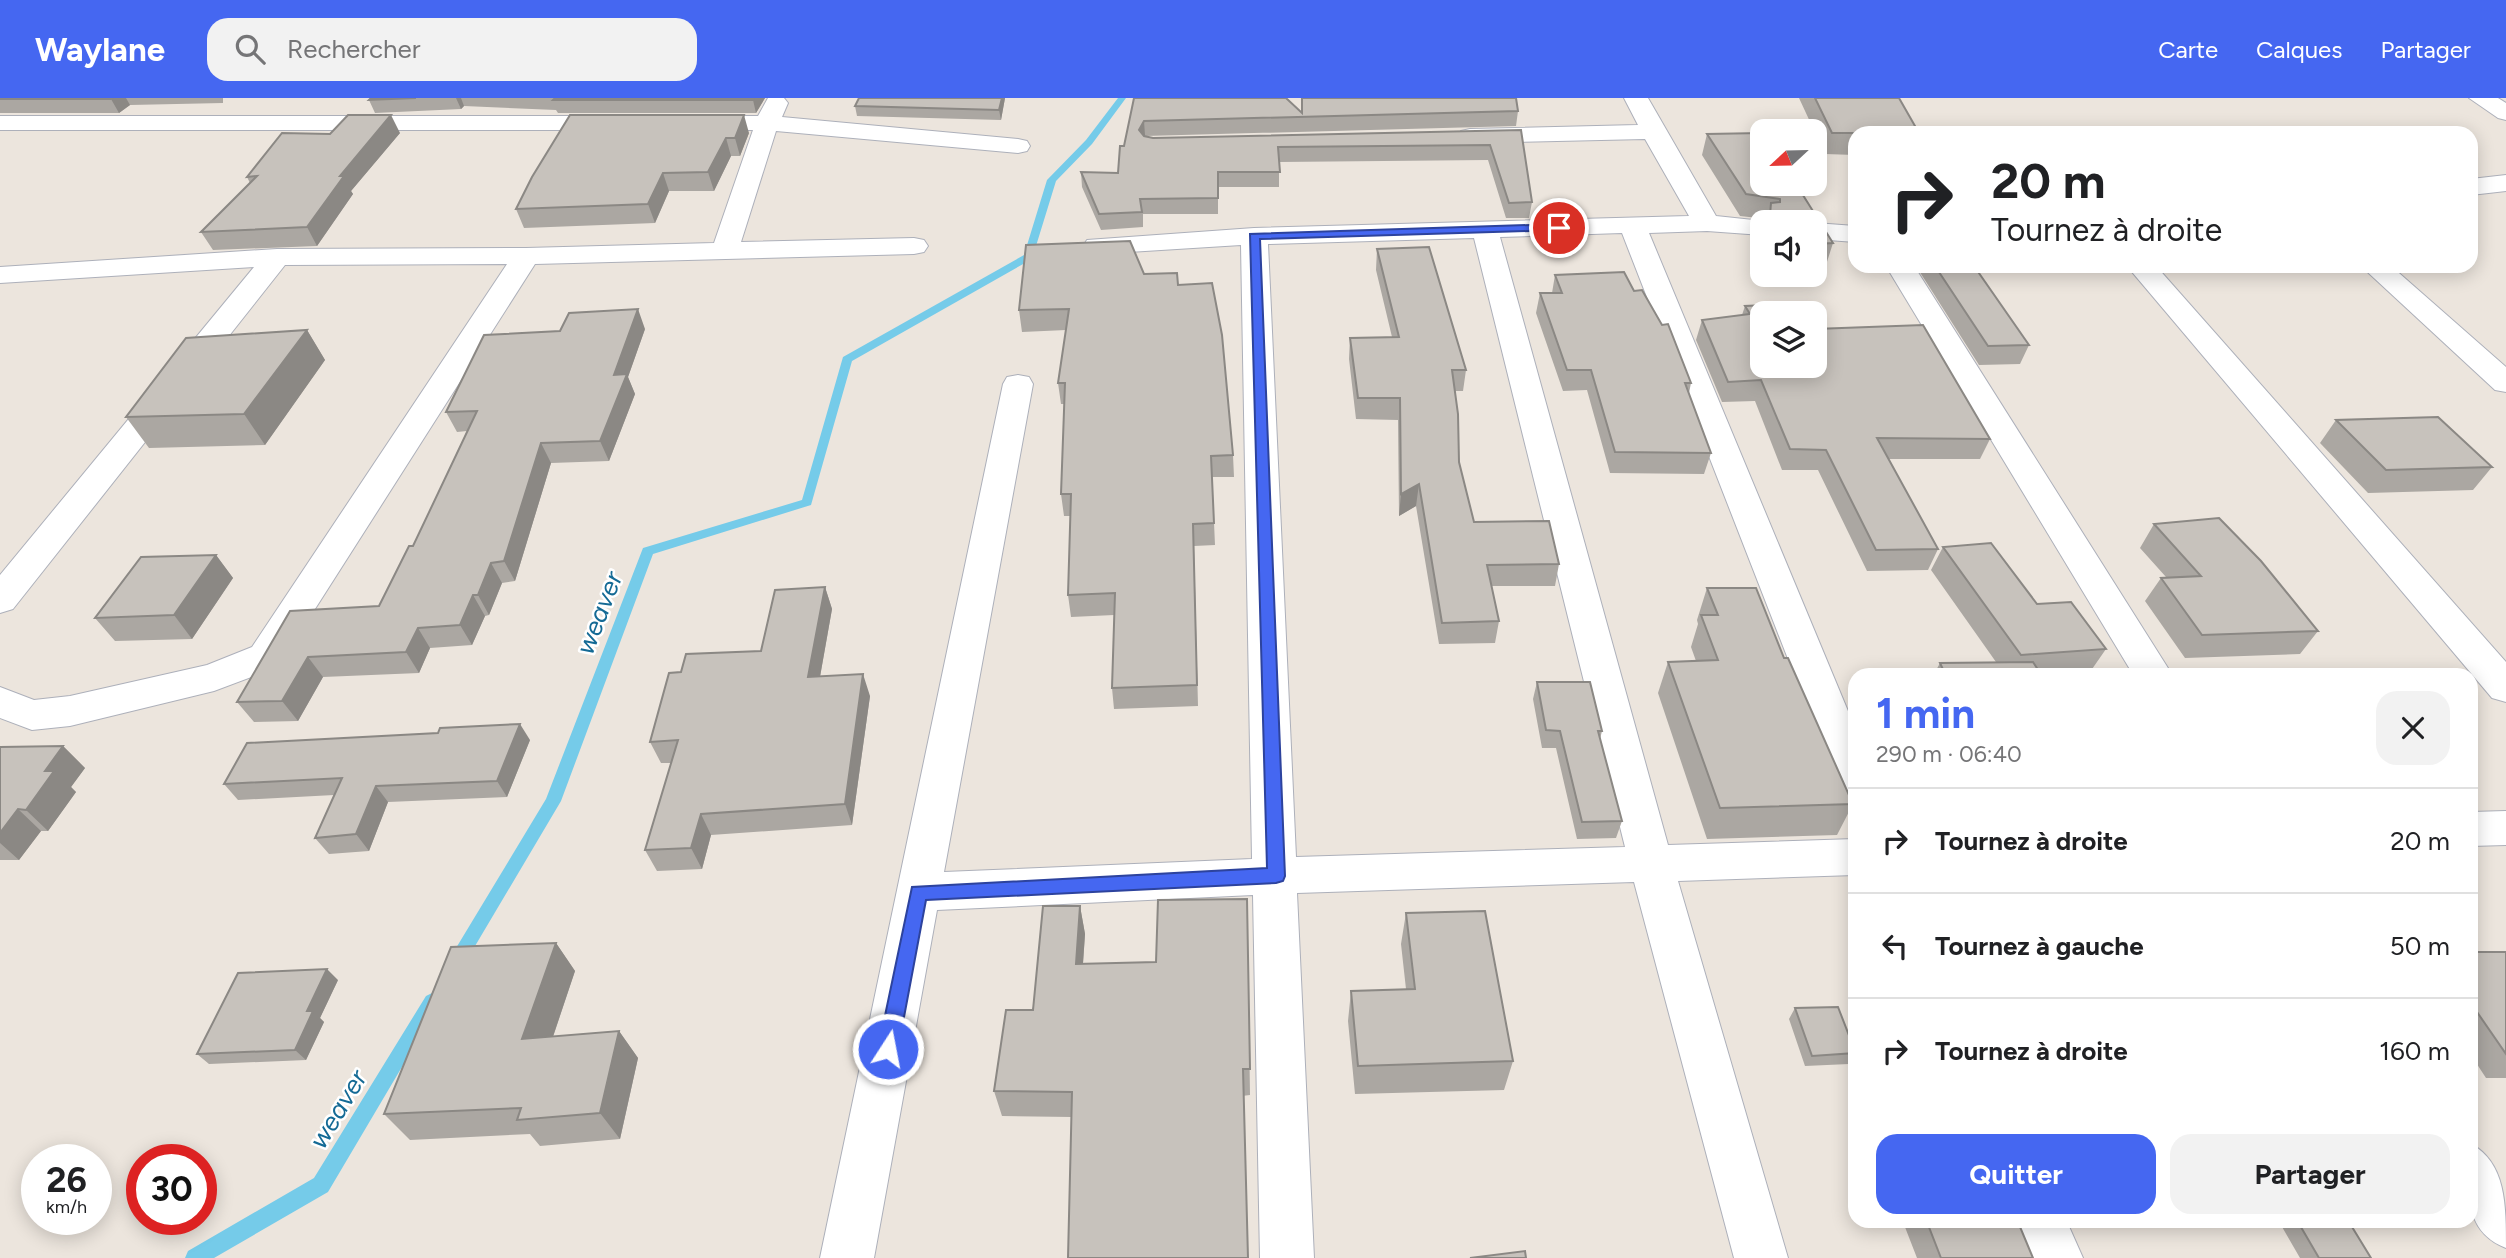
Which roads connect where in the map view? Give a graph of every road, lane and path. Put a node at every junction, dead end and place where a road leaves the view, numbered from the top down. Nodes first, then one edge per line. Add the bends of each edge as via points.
1 (779, 98) edge
2 (1636, 98) edge
3 (2482, 98) edge
4 (2506, 113) edge
5 (0, 123) edge
6 (641, 123) edge
7 (669, 123) edge
8 (766, 124) junction
9 (1653, 132) junction
10 (1445, 137) edge
11 (1018, 146) dead end
12 (2506, 183) edge
13 (2478, 186) edge
14 (1707, 223) junction
15 (1632, 225) junction
16 (1750, 226) edge
17 (1485, 230) junction
18 (1827, 232) edge
19 (1848, 233) edge
20 (1254, 236) junction
21 (915, 246) dead end
22 (1097, 246) edge
23 (725, 251) junction
24 (526, 256) junction
25 (277, 257) junction
26 (1904, 273) edge
27 (2147, 273) edge
28 (2383, 273) edge
29 (6, 281) edge
30 (2506, 383) edge
31 (1018, 384) dead end
32 (0, 600) edge
33 (2149, 668) edge
34 (2506, 688) edge
35 (0, 702) edge
36 (1848, 760) edge
37 (2506, 828) edge
38 (2478, 829) edge
39 (1848, 857) edge
40 (1651, 863) junction
41 (1276, 876) junction
42 (919, 892) junction
43 (2478, 1179) edge
44 (2506, 1222) edge
45 (2044, 1228) edge
46 (847, 1258) edge
47 (1287, 1258) edge
48 (1761, 1258) edge
49 (2056, 1258) edge

1 - 8 street
2 - 9 street
3 - 4 street
5 - 6 street
7 - 8 street
8 - 11 street
8 - 23 street
9 - 10 street
9 - 14 street
12 - 13 street
14 - 15 street
14 - 16 street
15 - 17 street
15 - 36 street
17 - 20 street
17 - 40 street
18 - 19 street
20 - 22 street
20 - 41 street
21 - 23 street
23 - 24 street
24 - 25 street
24 - 35 street via 265,657 214,677 70,710 32,715
25 - 29 street
25 - 32 street
26 - 33 street
27 - 34 street
28 - 30 street
31 - 42 street
37 - 38 street
39 - 40 street
40 - 41 street
40 - 48 street
41 - 42 street
41 - 47 street
42 - 46 street
43 - 44 street
45 - 49 street

